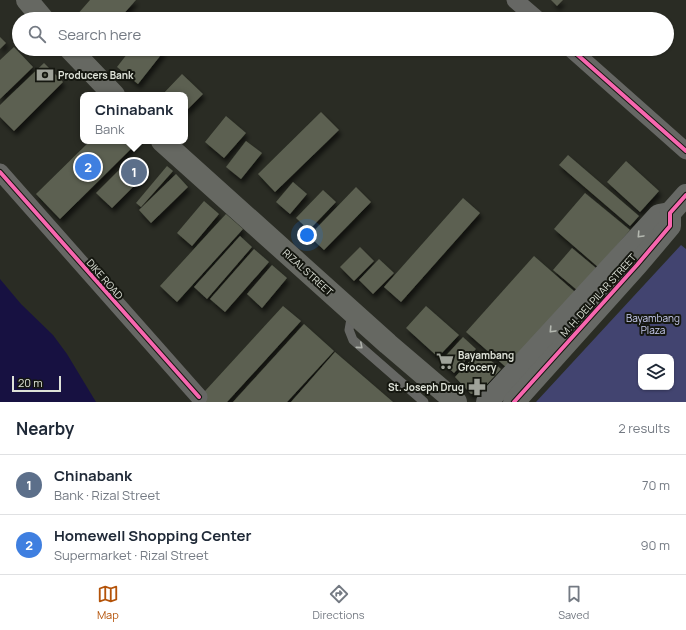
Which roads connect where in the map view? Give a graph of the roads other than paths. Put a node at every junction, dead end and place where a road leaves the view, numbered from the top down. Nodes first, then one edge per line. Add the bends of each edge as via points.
1 (27, 0) edge
2 (515, 0) edge
3 (37, 12) edge
4 (528, 12) edge
5 (77, 56) edge
6 (578, 56) edge
7 (111, 92) edge
8 (165, 144) edge
9 (686, 151) edge
10 (0, 172) edge
11 (679, 208) edge
12 (352, 312) junction
13 (199, 397) dead end
14 (424, 402) edge
15 (456, 402) edge
16 (487, 402) edge
17 (514, 402) edge

1 - 3 main road
2 - 4 street
5 - 7 main road
6 - 9 street
8 - 12 main road, RIZAL STREET
10 - 13 street, DIKE ROAD
11 -> 16 street, M. H. DEL PILAR STREET via 659,214
11 - 17 street, M. H. DEL PILAR STREET via 670,226
12 -> 14 lane via 348,330 352,340
12 - 15 main road, RIZAL STREET

